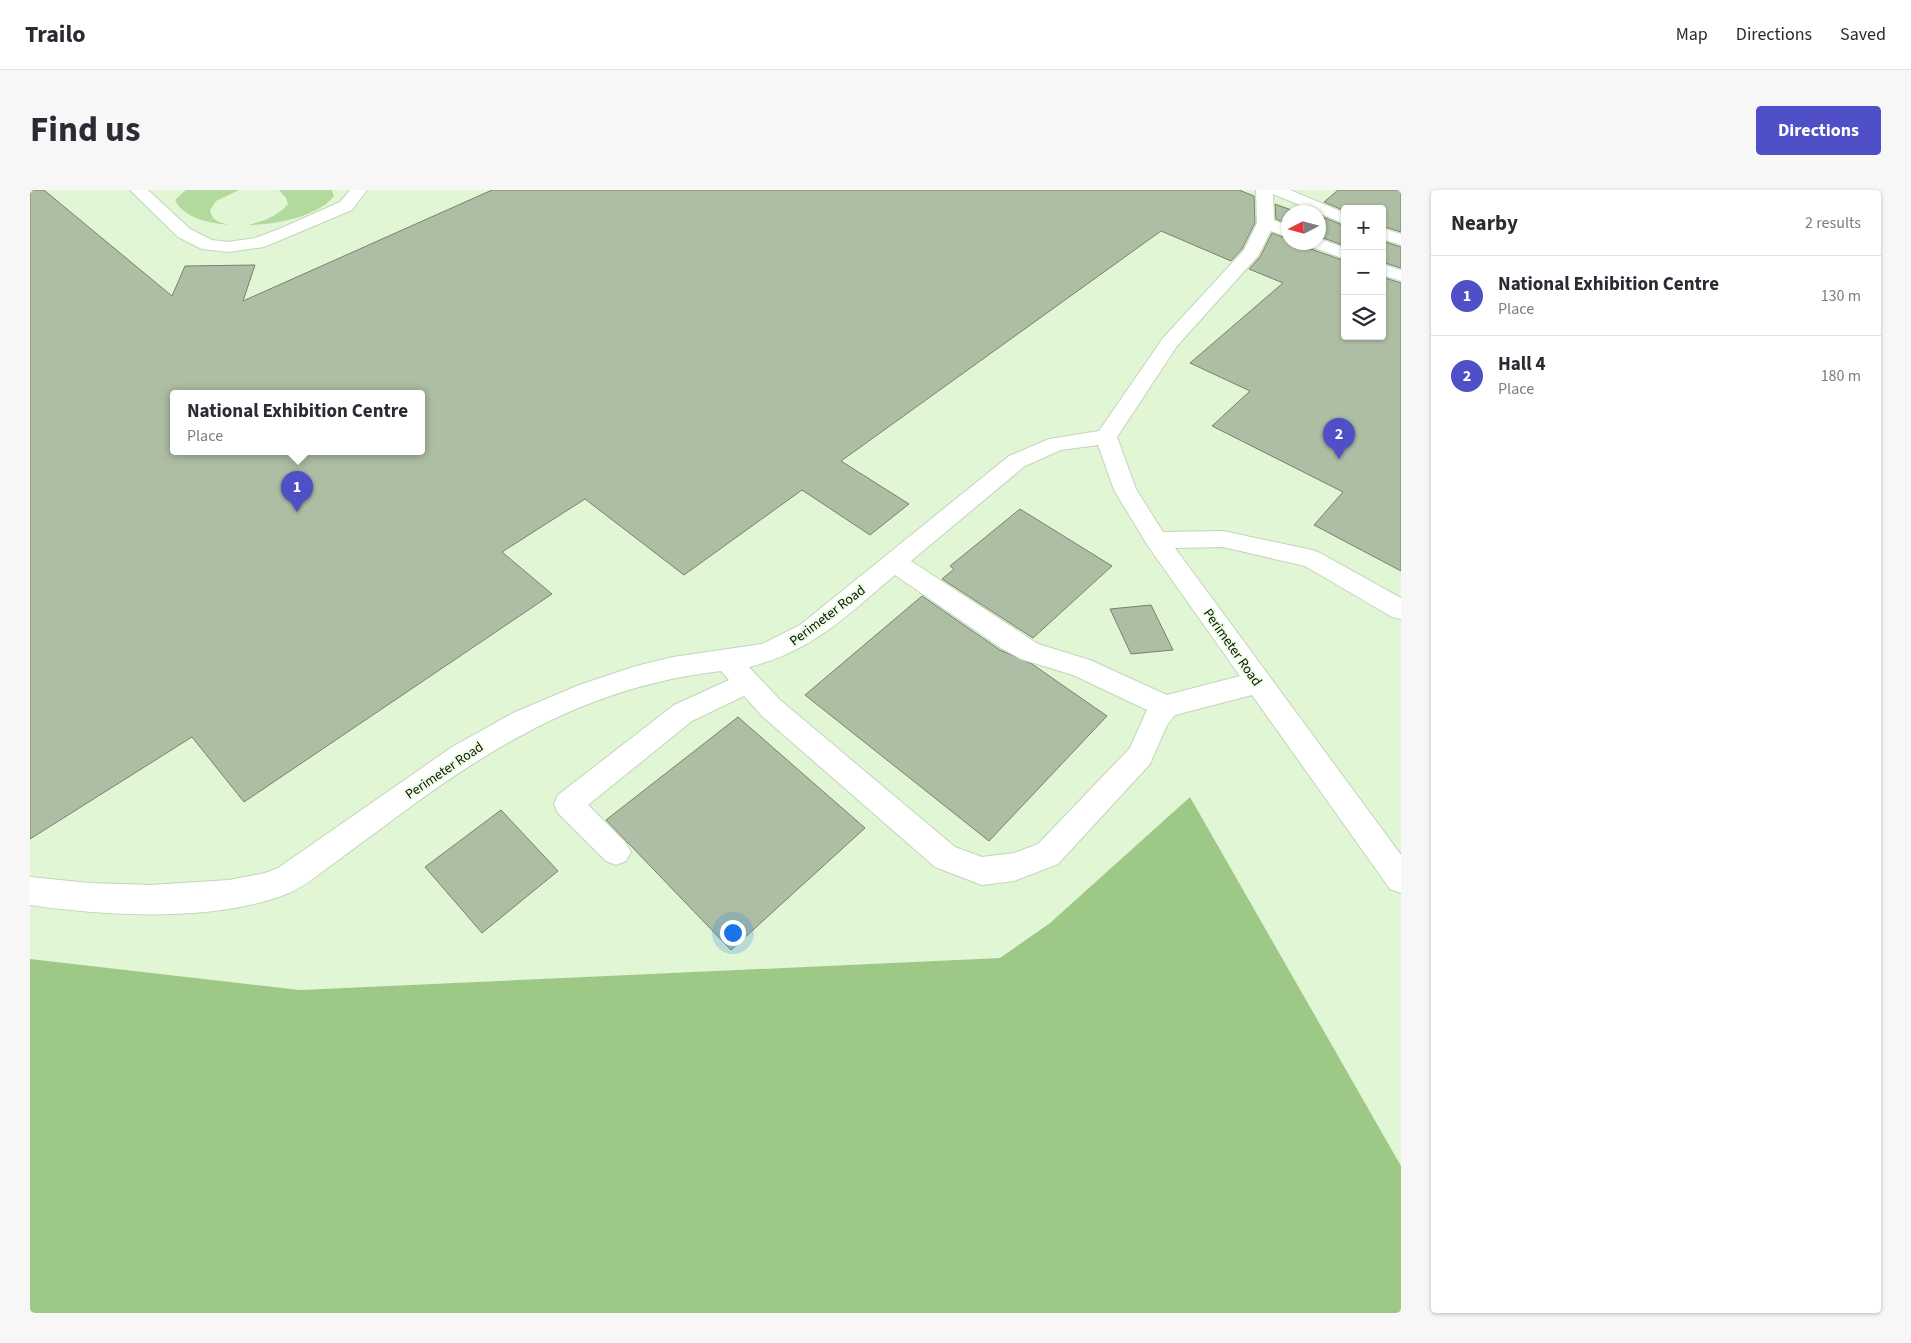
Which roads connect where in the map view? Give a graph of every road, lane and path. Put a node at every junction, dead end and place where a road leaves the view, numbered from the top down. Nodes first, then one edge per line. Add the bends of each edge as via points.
1 (138, 190) edge
2 (359, 190) edge
3 (1264, 190) edge
4 (1276, 190) edge
5 (1341, 217) edge
6 (1266, 223) junction
7 (1281, 229) edge
8 (1386, 234) edge
9 (1401, 240) edge
10 (1326, 246) edge
11 (1341, 252) edge
12 (1386, 270) edge
13 (1401, 276) edge
14 (1106, 437) junction
15 (1156, 540) junction
16 (894, 562) junction
17 (1401, 610) edge
18 (726, 662) junction
19 (746, 683) junction
20 (1257, 683) junction
21 (1166, 707) junction
22 (616, 852) dead end
23 (1401, 879) edge
24 (30, 891) edge

1 - 2 lane via 184,233 208,245 228,246 258,243 285,233 346,206
3 - 6 lane
4 - 5 lane
6 - 7 lane
6 - 14 lane via 1252,252 1170,342
8 - 9 lane
10 - 11 lane
12 - 13 lane
14 - 15 lane, Perimeter Road via 1125,490
14 - 16 lane, Perimeter Road via 1057,444 1017,461
15 - 17 lane via 1223,539 1312,560
15 - 20 lane, Perimeter Road
16 - 18 lane, Perimeter Road via 788,645 763,655
16 - 21 lane via 1030,652 1081,667
18 - 19 lane
18 - 24 lane, Perimeter Road via 686,665 641,674 513,725 462,754 289,878 267,888 243,894 148,900 70,897
19 - 21 lane via 945,857 982,871 1014,868 1048,854 1140,756 1156,719
19 - 22 lane via 683,713 568,804
20 - 21 lane
20 - 23 lane, Perimeter Road

